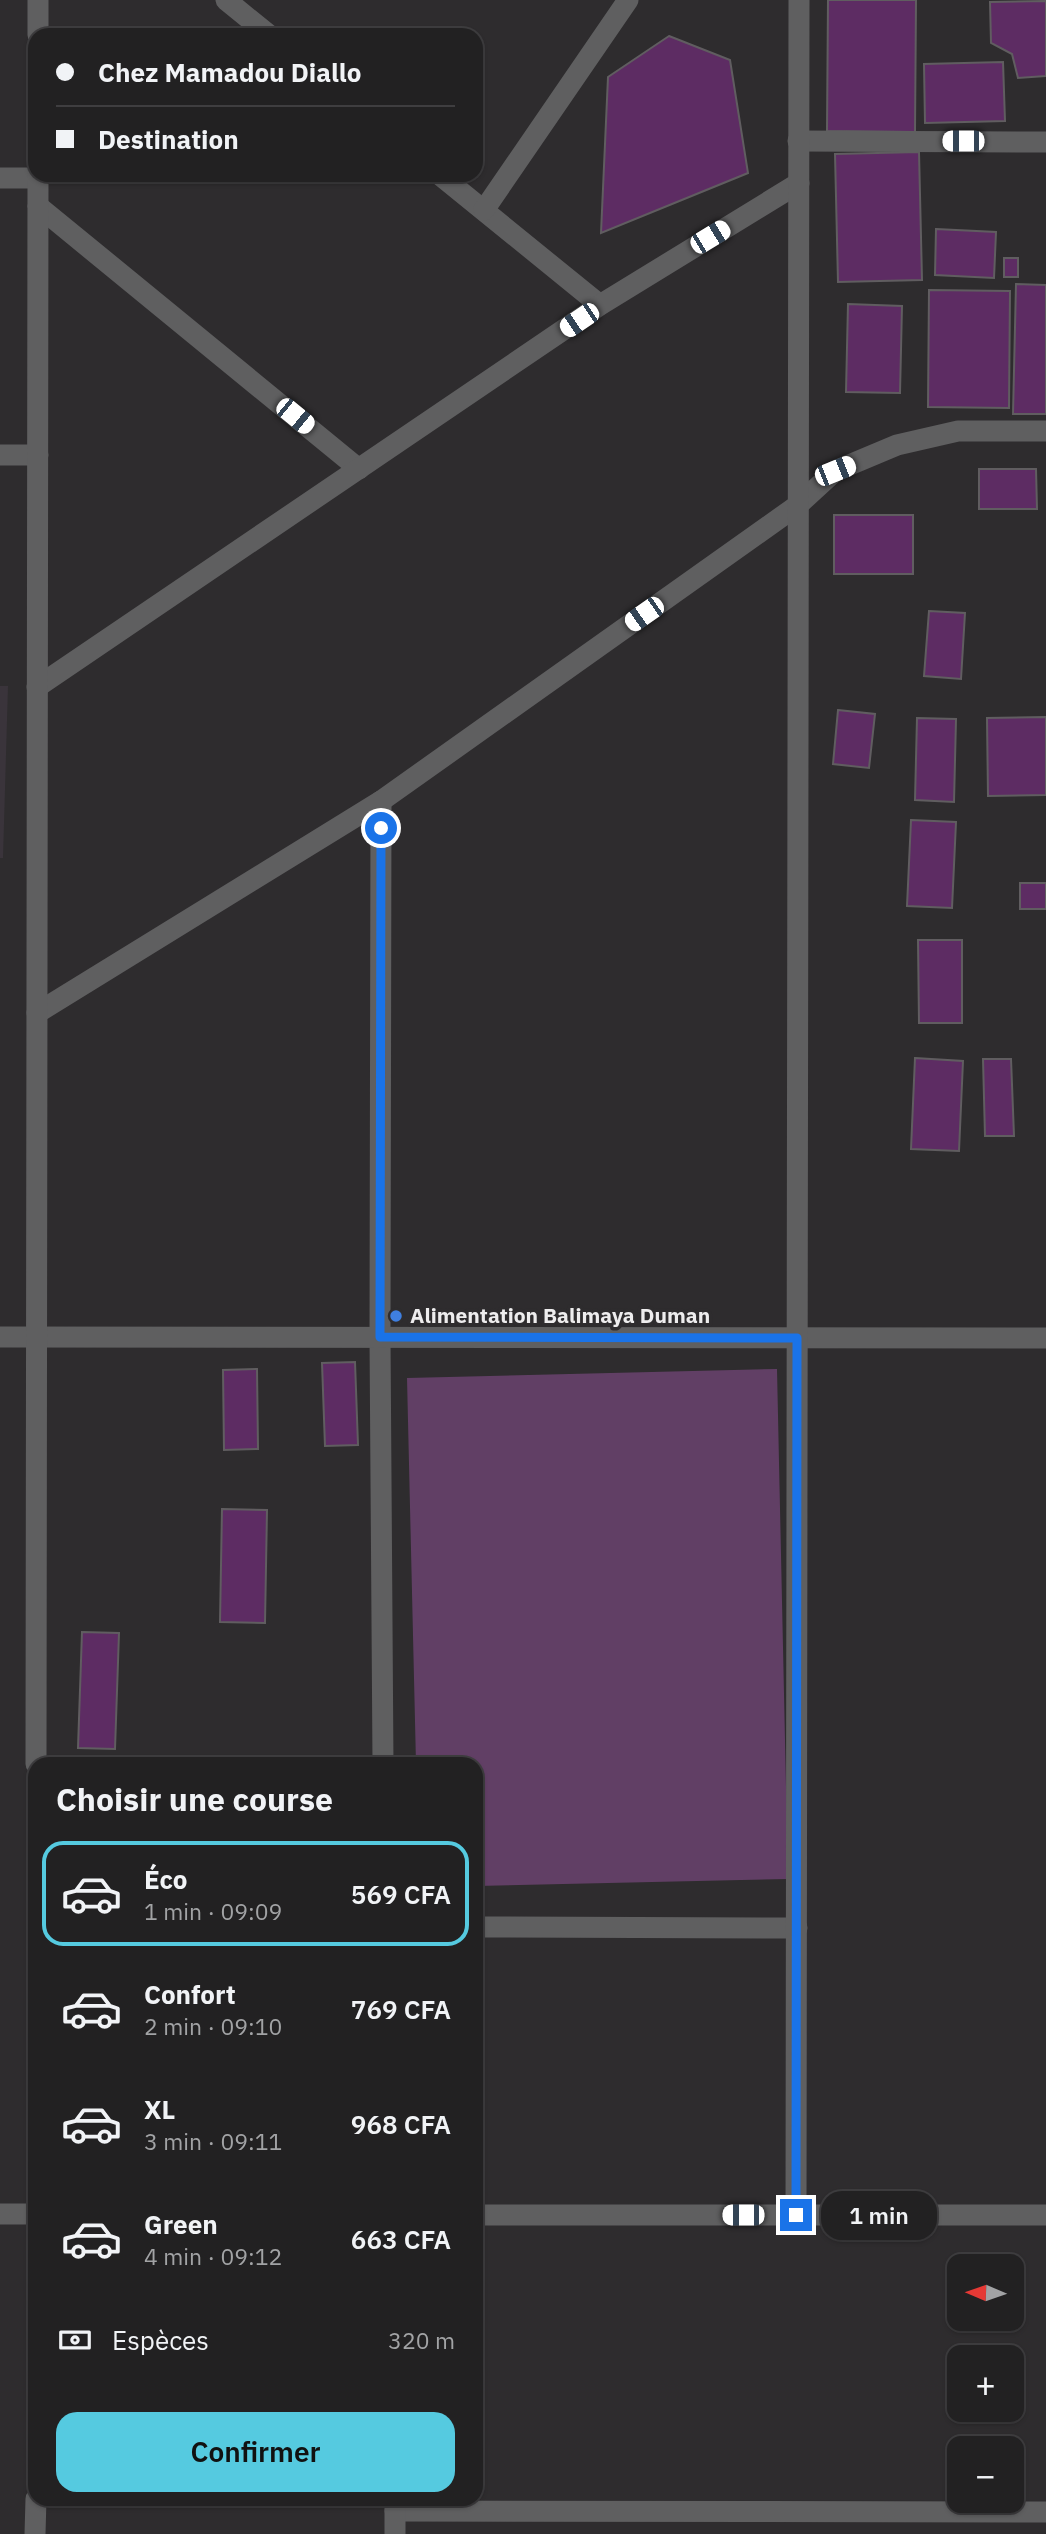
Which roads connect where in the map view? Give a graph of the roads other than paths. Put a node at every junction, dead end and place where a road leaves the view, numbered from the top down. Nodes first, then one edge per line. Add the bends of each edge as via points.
1 (38, 0) edge
2 (226, 0) edge
3 (628, 0) edge
4 (799, 0) edge
5 (38, 28) edge
6 (260, 28) edge
7 (798, 141) junction
8 (1046, 142) edge
9 (28, 177) edge
10 (0, 178) edge
11 (38, 182) edge
12 (449, 182) edge
13 (799, 183) junction
14 (38, 206) junction
15 (484, 211) junction
16 (600, 305) junction
17 (1046, 431) edge
18 (0, 455) edge
19 (38, 455) junction
20 (359, 469) junction
21 (798, 505) junction
22 (37, 687) junction
23 (381, 801) junction
24 (37, 1013) junction
25 (0, 1337) edge
26 (380, 1337) junction
27 (37, 1338) junction
28 (797, 1338) junction
29 (1046, 1338) edge
30 (36, 1757) edge
31 (383, 1757) edge
32 (483, 1927) edge
33 (797, 1928) junction
34 (0, 2214) edge
35 (28, 2214) edge
36 (483, 2215) edge
37 (796, 2215) junction
38 (1046, 2215) edge
39 (36, 2506) edge
40 (395, 2506) edge
41 (483, 2506) edge
42 (1046, 2512) edge
43 (36, 2534) edge
44 (395, 2534) edge

1 - 5 street
2 - 6 street
3 - 15 street
4 - 7 street
7 - 8 street
7 - 13 street
9 - 10 street
11 - 14 street
12 - 15 street
13 - 16 street
13 - 21 street
14 - 19 street
14 - 20 street
15 - 16 street
16 - 20 street
17 - 21 street via 958,431 897,445 835,471
18 - 19 street
19 - 22 street
20 - 22 street
21 - 23 street
21 - 28 street
22 - 24 street
23 - 24 street
23 - 26 street
24 - 27 street
25 - 27 street
26 - 27 street
26 - 28 street
26 - 31 street
27 - 30 street
28 - 29 street
28 - 33 street
32 - 33 street
33 - 37 street
34 - 35 street
36 - 37 street
37 - 38 street
39 - 43 street
40 - 44 street
41 - 42 street

